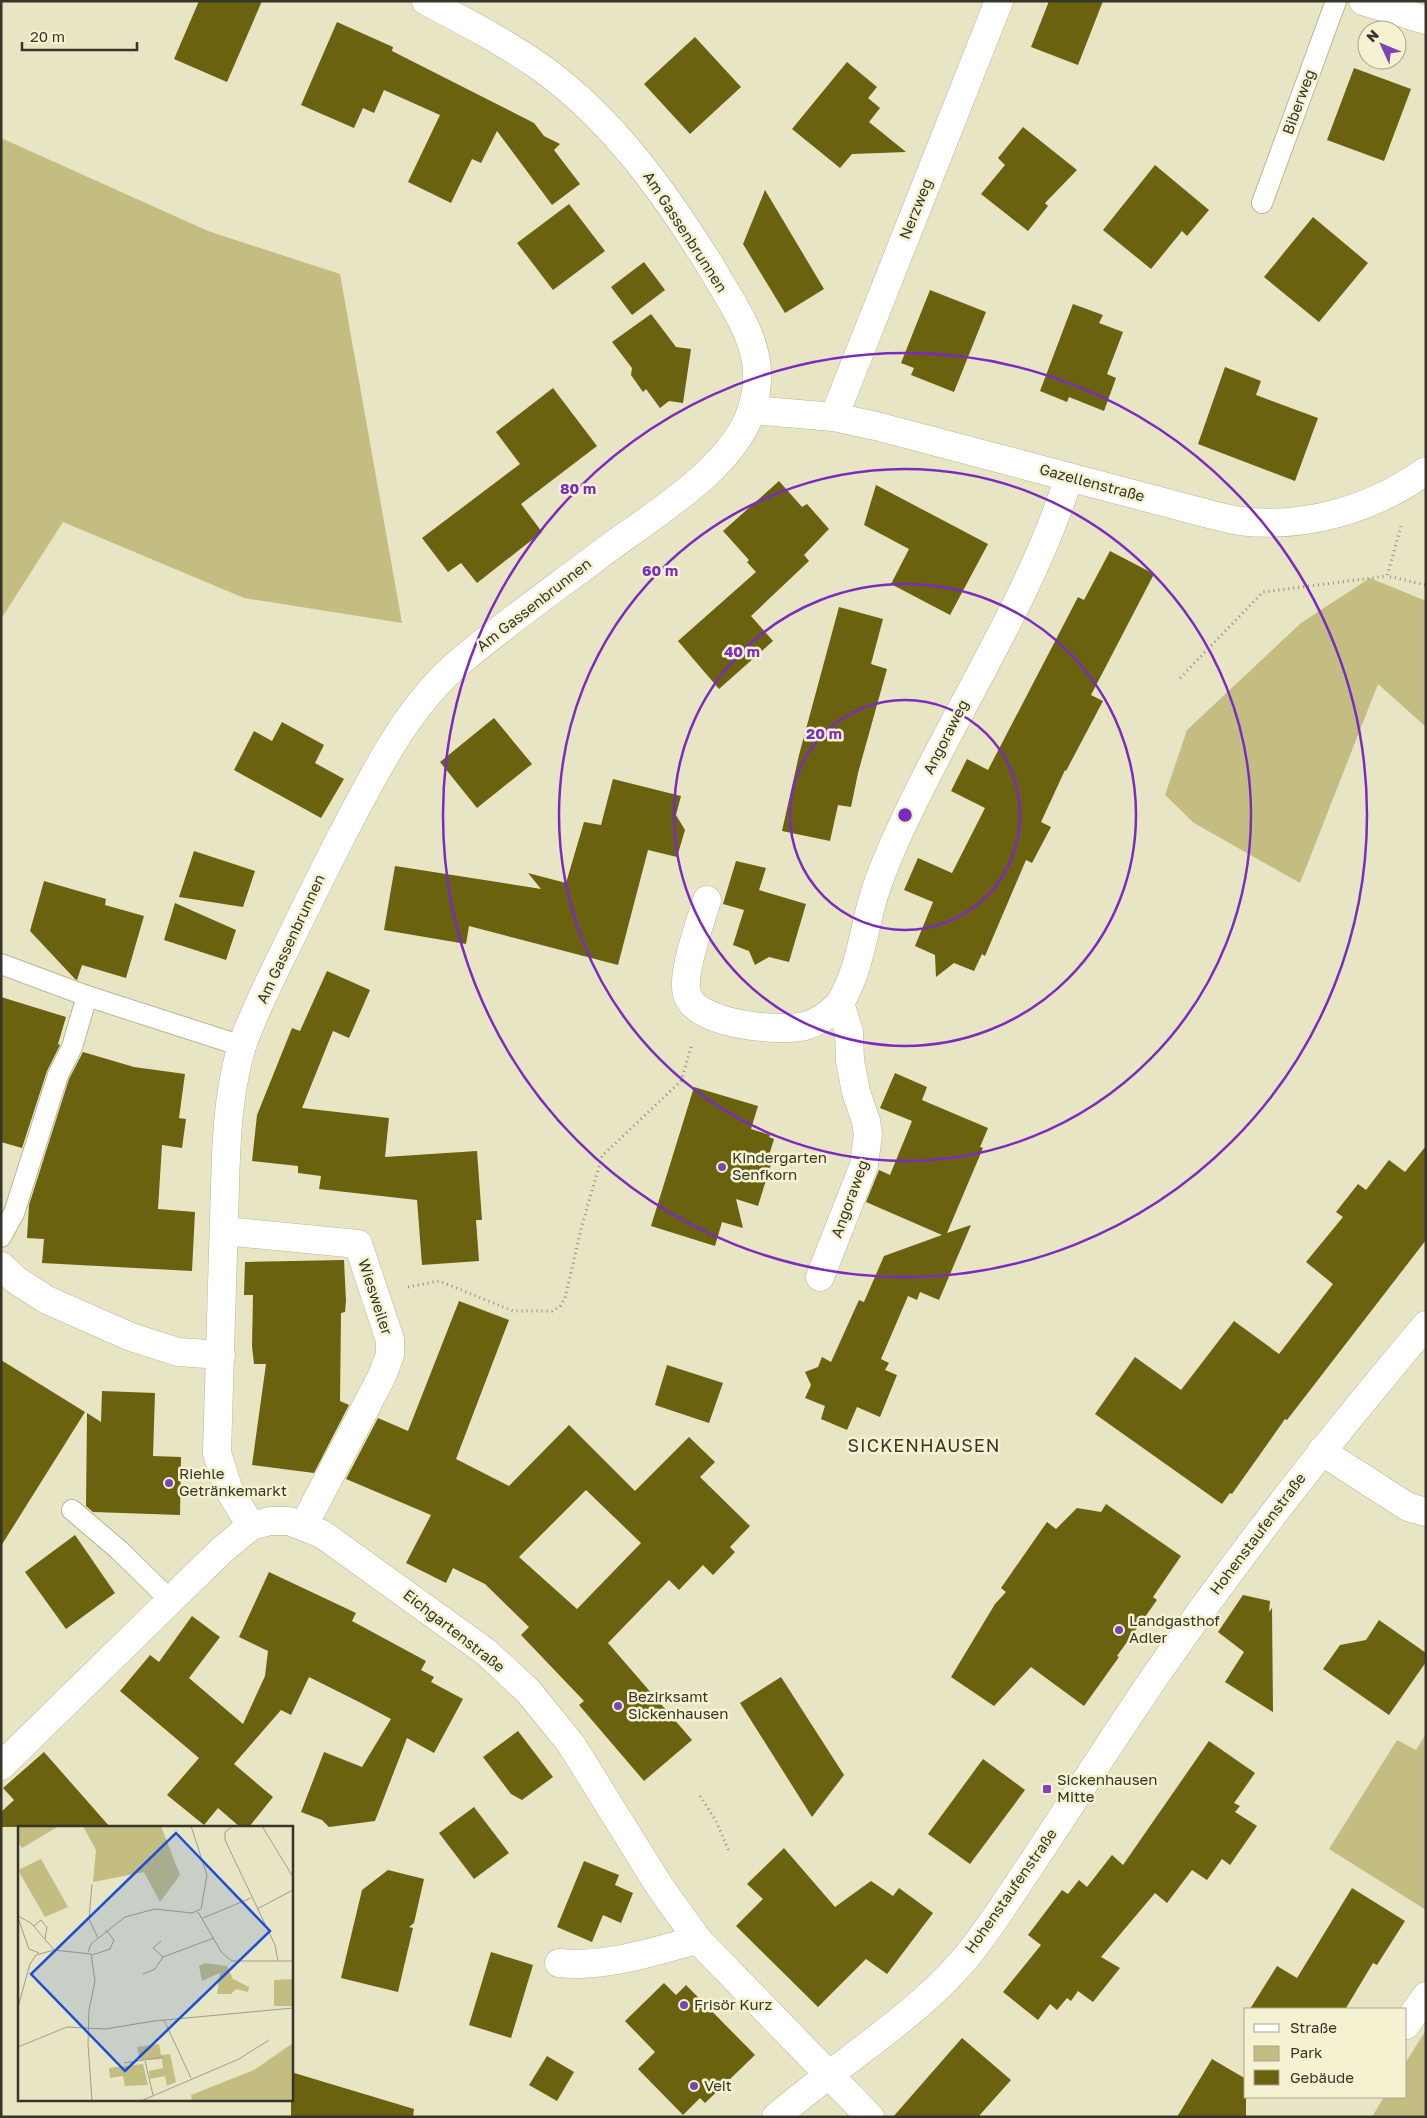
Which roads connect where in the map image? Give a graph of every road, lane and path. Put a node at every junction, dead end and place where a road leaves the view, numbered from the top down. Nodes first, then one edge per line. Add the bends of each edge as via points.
1 (426, 1) edge
2 (999, 1) edge
3 (1336, 1) edge
4 (1364, 1) edge
5 (1426, 20) edge
6 (1262, 203) dead end
7 (752, 410) junction
8 (834, 417) junction
9 (1069, 477) junction
10 (1417, 478) edge
11 (1387, 576) junction
12 (1426, 585) edge
13 (1180, 678) dead end
14 (707, 900) dead end
15 (1, 964) edge
16 (87, 996) junction
17 (840, 1003) junction
18 (702, 1012) junction
19 (242, 1046) junction
20 (224, 1231) junction
21 (1, 1237) edge
22 (1, 1266) edge
23 (820, 1277) dead end
24 (375, 1293) junction
25 (1426, 1325) edge
26 (221, 1355) junction
27 (1321, 1451) junction
28 (72, 1510) dead end
29 (1426, 1512) edge
30 (304, 1525) junction
31 (251, 1526) junction
32 (170, 1600) junction
33 (1, 1766) edge
34 (700, 1796) dead end
35 (729, 1851) dead end
36 (698, 1940) junction
37 (559, 1963) dead end
38 (1426, 1996) edge
39 (1407, 2024) edge
40 (832, 2072) junction
41 (776, 2117) edge
42 (870, 2117) edge

1 - 7 street, Am Gassenbrunnen via 495,38 544,70 597,116 656,184 724,290 752,342 757,383
2 - 8 street, Nerzweg
3 - 6 lane, Biberweg
4 - 5 street
7 - 8 street, Gazellenstraße
7 - 19 street, Am Gassenbrunnen via 740,438 718,464 462,660 413,712 376,770 323,871
8 - 9 street, Gazellenstraße
9 - 10 street, Gazellenstraße via 1240,521 1277,522 1308,520 1372,503
9 - 17 street, Angoraweg via 1034,568 887,859 874,895 851,986
10 - 11 path
11 - 12 path
11 - 13 path via 1263,592
14 - 18 street via 686,980 687,996
15 - 16 lane
16 - 19 lane
16 - 21 lane via 14,1213
17 - 18 street, Angoraweg via 829,1014 807,1026 784,1029 715,1018
17 - 23 street, Angoraweg via 848,1032 856,1092 866,1121 868,1148
18 - 24 path via 681,1081 602,1156 560,1307 552,1311 513,1311 440,1281
19 - 20 street, Am Gassenbrunnen via 229,1116
20 - 24 street, Wiesweiler via 358,1244
20 - 26 street, Am Gassenbrunnen
22 - 26 street via 47,1300 131,1337 178,1352
24 - 30 street, Wiesweiler via 390,1340 390,1355
25 - 27 street, Hohenstaufenstraße
26 - 31 street, Am Gassenbrunnen via 217,1453 228,1488
27 - 29 street via 1408,1507
27 - 40 street, Hohenstaufenstraße via 1208,1599 1008,1899 963,1960 909,2011
28 - 32 lane
30 - 31 street, Eichgartenstraße via 289,1520
30 - 36 street, Eichgartenstraße via 322,1534 486,1652 528,1691 571,1744 660,1887
31 - 32 street, Eichgartenstraße
32 - 33 street, Eichgartenstraße
34 - 35 path
36 - 37 street via 600,1964
36 - 40 street, Eichgartenstraße
38 - 39 street
40 - 41 street, Hohenstaufenstraße
40 - 42 street, Eichgartenstraße

